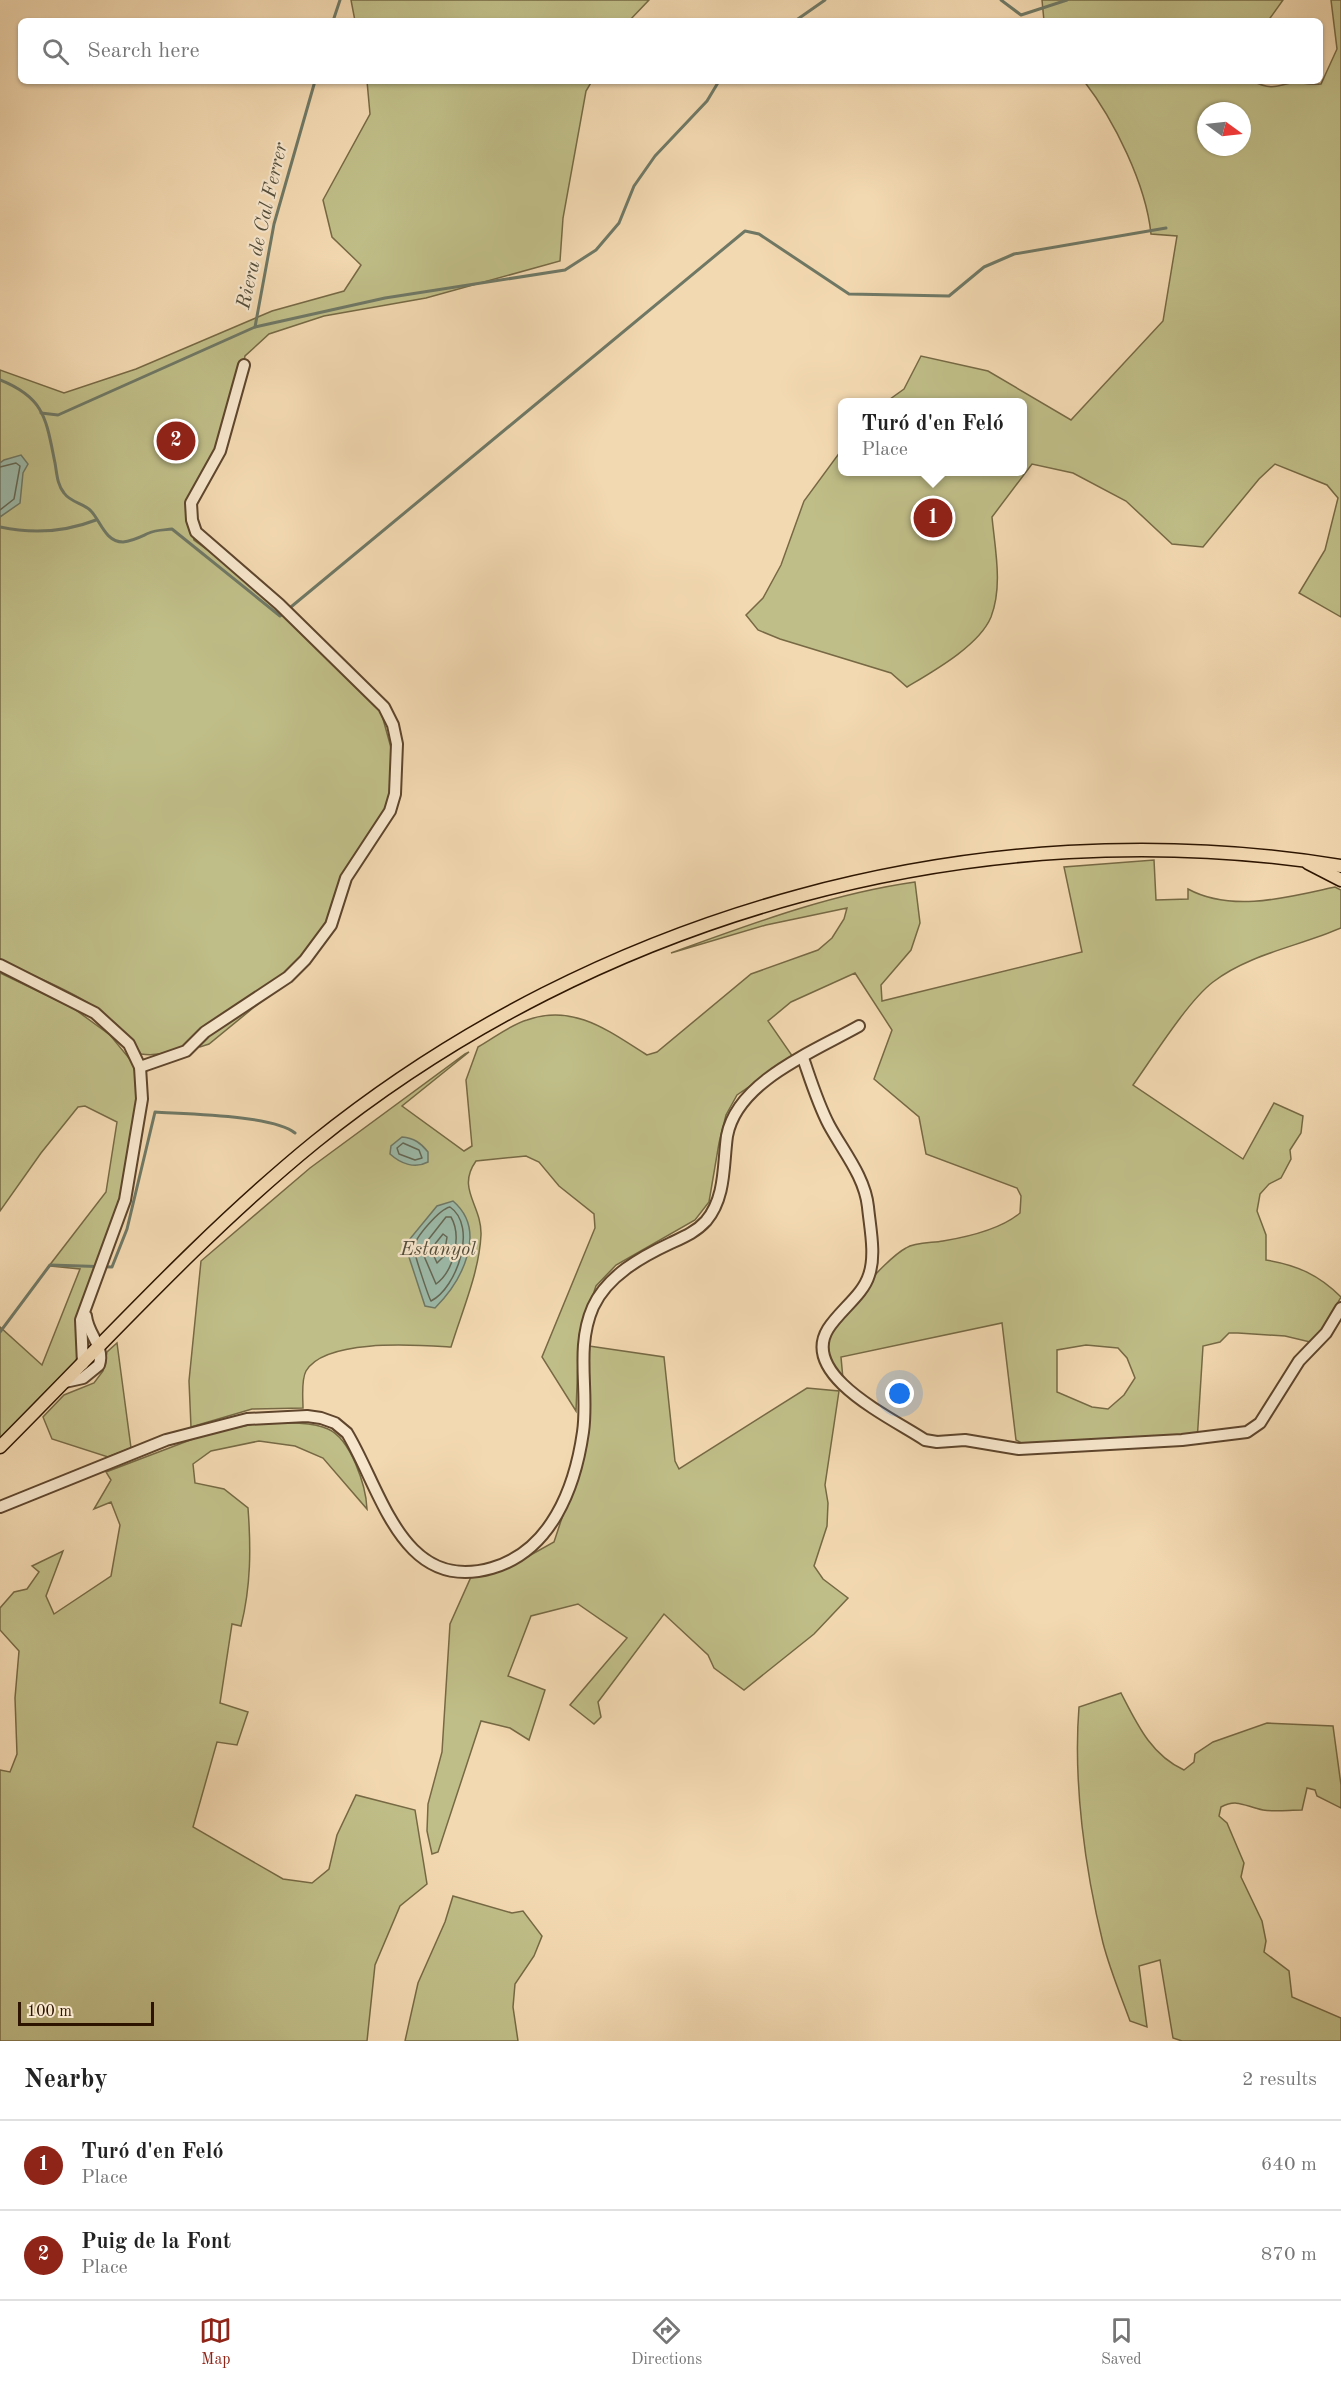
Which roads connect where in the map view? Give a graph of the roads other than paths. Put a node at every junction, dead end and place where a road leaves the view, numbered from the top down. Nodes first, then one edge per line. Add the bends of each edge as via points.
1 (244, 365) dead end
2 (1302, 860) junction
3 (1341, 866) edge
4 (1341, 880) edge
5 (0, 965) edge
6 (860, 1026) dead end
7 (803, 1058) junction
8 (140, 1066) junction
9 (86, 1307) junction
10 (1341, 1308) edge
11 (90, 1330) junction
12 (114, 1332) junction
13 (84, 1340) junction
14 (99, 1347) junction
15 (83, 1364) junction
16 (64, 1382) junction
17 (0, 1447) edge
18 (0, 1507) edge

1 - 8 street via 220,451 191,503 196,532 279,604 384,707 397,744 395,794 390,811 346,878 331,925 305,960 288,977 205,1032 186,1051
2 - 3 main road
2 - 4 main road
2 - 12 main road via 1112,850 974,861 846,884 770,904 654,944 509,1012 395,1082 279,1173
5 - 8 street via 95,1013 129,1044
6 - 7 street
7 - 10 street via 829,1125 852,1164 868,1203 872,1255 866,1284 827,1330 821,1350 825,1364 846,1388 925,1440 965,1440 1019,1449 1182,1440 1247,1432 1260,1422 1299,1361 1326,1333
7 - 18 street via 745,1096 736,1111 728,1134 721,1190 715,1209 704,1223 691,1234 644,1256 602,1290 585,1332 583,1432 569,1485 549,1530 520,1556 502,1565 465,1573 427,1562 411,1550 393,1525 347,1433 335,1423 307,1416 247,1419 166,1440
8 - 9 street via 142,1099 125,1200
9 - 11 street
9 - 13 street via 81,1320
11 - 12 street
11 - 14 street
12 - 14 main road
13 - 14 street
13 - 15 street
14 - 15 main road
14 - 16 street via 101,1358 93,1372
15 - 16 main road
16 - 17 main road

